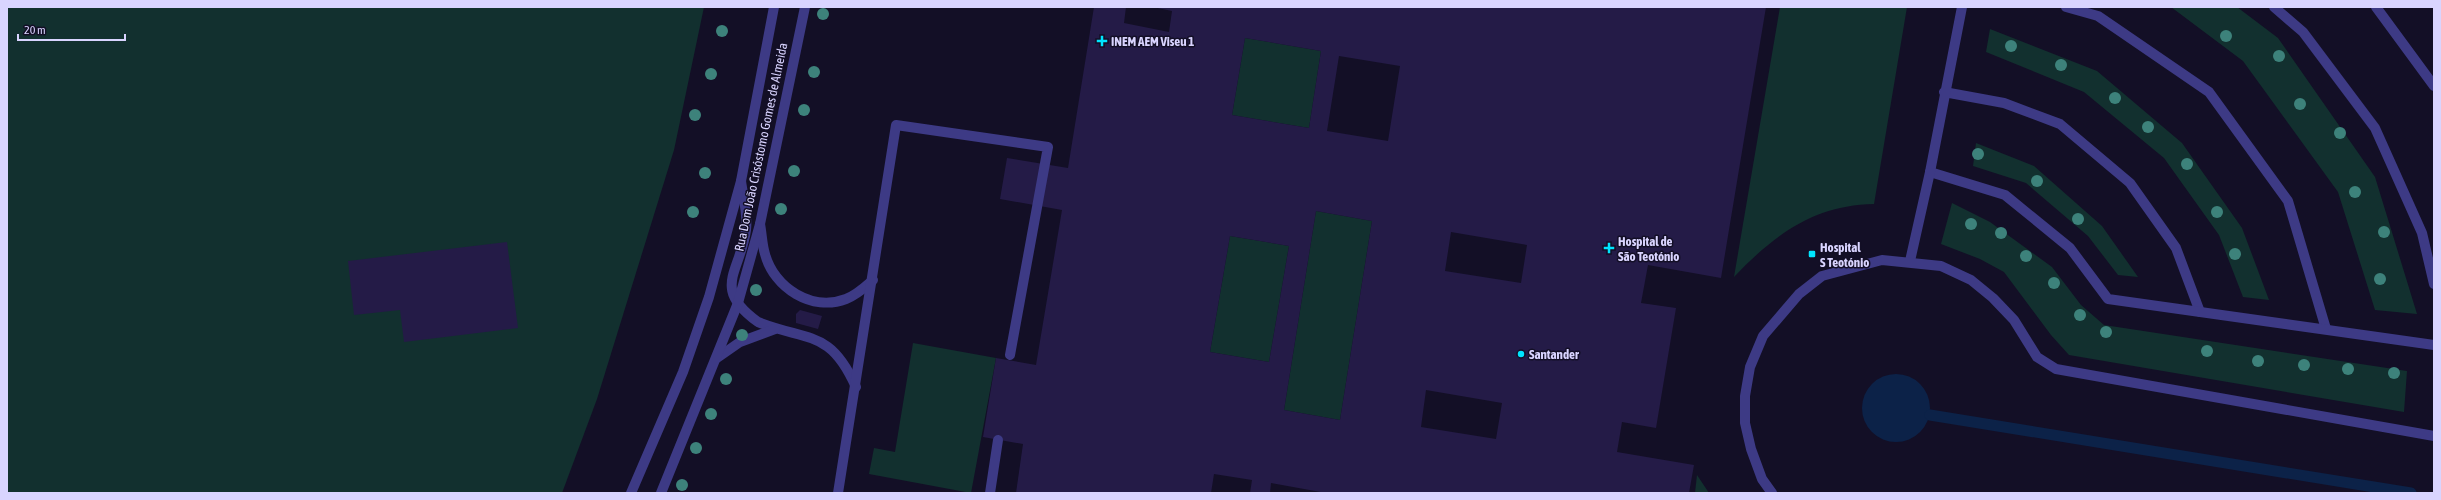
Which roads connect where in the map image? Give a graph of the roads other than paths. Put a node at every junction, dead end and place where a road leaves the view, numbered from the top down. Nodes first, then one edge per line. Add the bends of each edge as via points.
1 (774, 7) edge
2 (805, 7) edge
3 (1962, 7) edge
4 (2066, 7) edge
5 (2274, 7) edge
6 (2376, 7) edge
7 (2434, 86) edge
8 (1944, 92) junction
9 (1930, 172) junction
10 (741, 181) junction
11 (760, 224) junction
12 (1910, 261) junction
13 (873, 280) junction
14 (2434, 284) edge
15 (738, 303) junction
16 (2200, 312) junction
17 (775, 329) junction
18 (2326, 330) junction
19 (2434, 345) edge
20 (1010, 355) dead end
21 (717, 358) junction
22 (856, 387) junction
23 (2434, 436) edge
24 (998, 440) dead end
25 (631, 493) edge
26 (661, 493) edge
27 (838, 493) edge
28 (990, 493) edge
29 (1772, 493) edge

1 - 10 street, Rua Dom João Crisóstomo Gomes de Almeida
2 - 11 street, Rua Dom João Crisóstomo Gomes de Almeida
3 - 8 street
4 - 18 street via 2098,16 2209,92 2288,201
5 - 14 street via 2303,32 2375,128 2422,233
6 - 7 street
8 - 9 street
8 - 16 street via 2004,103 2060,124 2130,183 2176,248
9 - 12 street
9 - 16 street via 2005,195 2070,248 2108,300
10 - 15 street via 746,229 731,280 732,293
10 - 25 street, Rua Dom João Crisóstomo Gomes de Almeida via 709,298 683,372
11 - 13 street via 765,255 775,275 791,292 803,298 818,303 833,303 856,294
11 - 15 street, Rua Dom João Crisóstomo Gomes de Almeida
12 - 23 street via 1941,266 1971,280 2014,320 2037,357 2056,369
12 - 29 street via 1882,260 1822,276 1799,294 1763,336 1750,367 1745,396 1745,423 1760,473
13 - 20 street via 896,126 1048,147
13 - 22 street
15 - 17 street via 758,322
15 - 21 street, Rua Dom João Crisóstomo Gomes de Almeida
16 - 18 street
17 - 21 street via 740,342
17 - 22 street via 823,342 837,354 849,370
18 - 19 street
21 - 26 street, Rua Dom João Crisóstomo Gomes de Almeida
22 - 27 street
24 - 28 street

